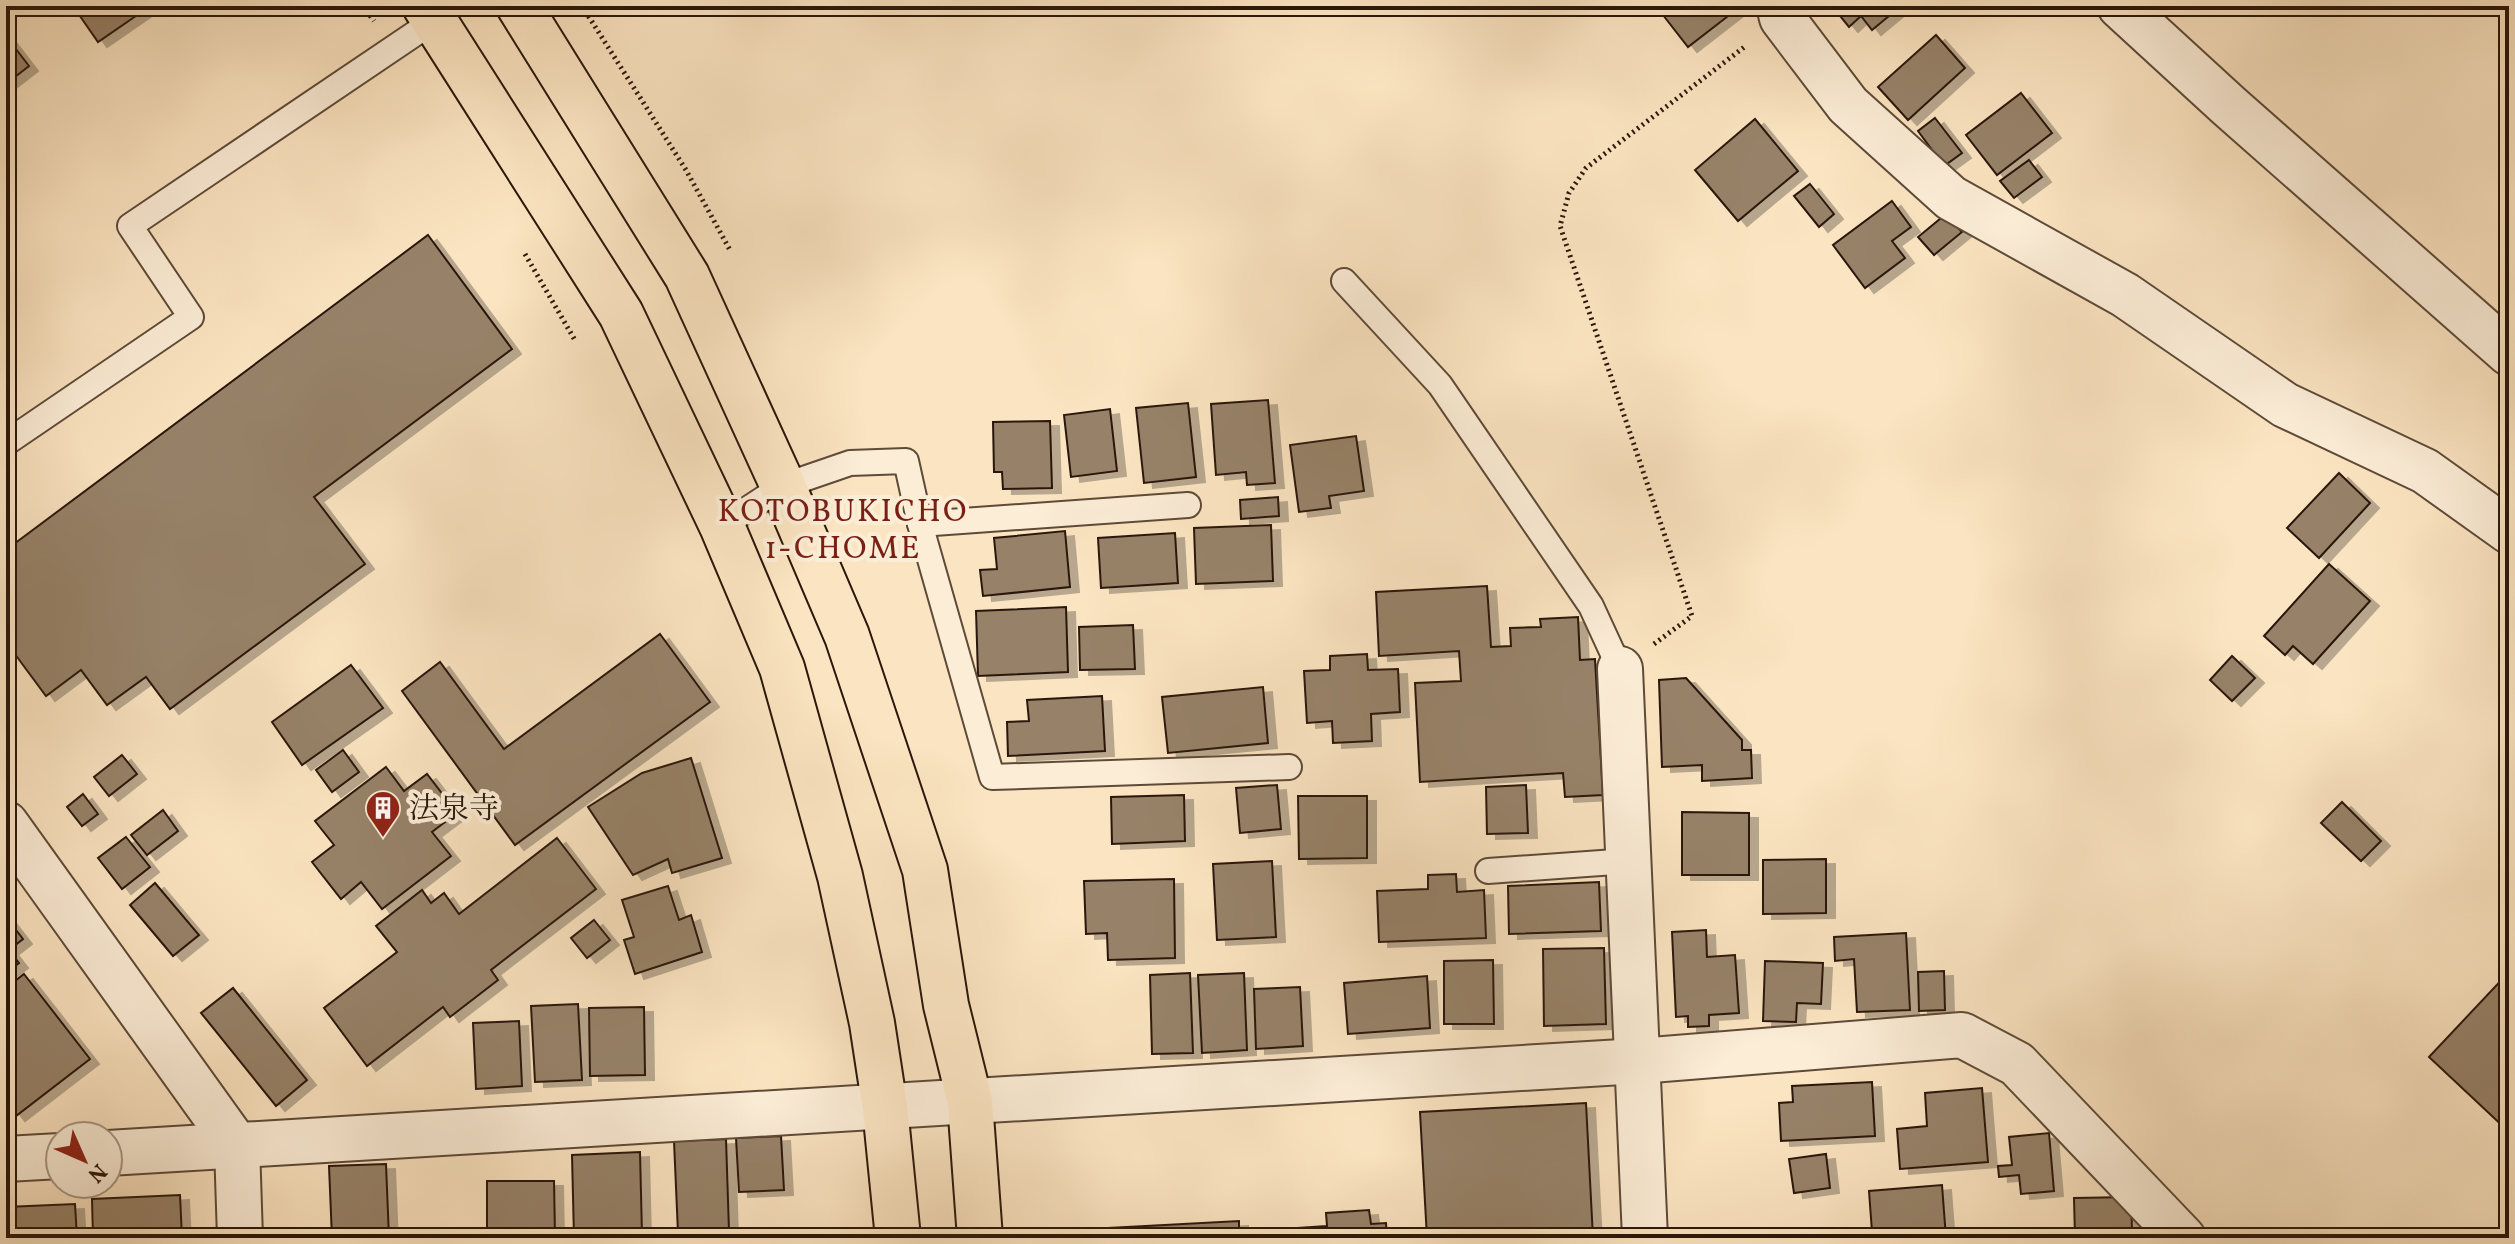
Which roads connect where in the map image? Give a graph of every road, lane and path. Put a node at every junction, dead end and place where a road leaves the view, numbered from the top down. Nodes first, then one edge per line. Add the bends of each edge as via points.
1 (363, 6) edge
2 (519, 6) edge
3 (582, 6) edge
4 (2120, 6) edge
5 (1780, 12) edge
6 (430, 13) edge
7 (394, 47) junction
8 (518, 242) dead end
9 (730, 250) dead end
10 (1344, 281) dead end
11 (576, 342) dead end
12 (2509, 353) edge
13 (6, 443) edge
14 (783, 486) junction
15 (1188, 505) dead end
16 (920, 524) junction
17 (722, 526) junction
18 (2509, 531) edge
19 (1620, 669) junction
20 (1289, 767) dead end
21 (6, 824) edge
22 (1629, 861) junction
23 (1488, 871) dead end
24 (1639, 1061) junction
25 (970, 1102) junction
26 (885, 1108) junction
27 (237, 1146) junction
28 (124, 1152) edge
29 (44, 1157) edge
30 (6, 1159) edge
31 (240, 1238) edge
32 (898, 1238) edge
33 (980, 1238) edge
34 (1645, 1238) edge
35 (2183, 1238) edge

1 - 7 path
2 - 14 highway via 687,276
3 - 9 path
4 - 12 street
5 - 18 street via 1848,105 1951,198 2125,295 2285,405 2425,471
5 - 19 path via 1586,168 1569,193 1560,226 1692,616
6 - 7 lane
6 - 17 highway via 621,314
7 - 13 lane via 130,226 191,317
8 - 11 path
10 - 19 lane via 1440,385 1591,606
14 - 16 lane via 850,463 906,461
14 - 17 lane
14 - 25 highway via 847,636 925,870 946,1005
15 - 16 lane
16 - 20 lane via 992,777
17 - 26 highway via 782,668 828,831 872,1023
19 - 22 street
21 - 27 street
22 - 23 lane
22 - 24 street
24 - 25 street
24 - 34 street
24 - 35 street via 1962,1035 2017,1064
25 - 26 street
25 - 33 highway
26 - 27 street
26 - 32 highway
27 - 28 street
27 - 31 street
29 - 30 street

